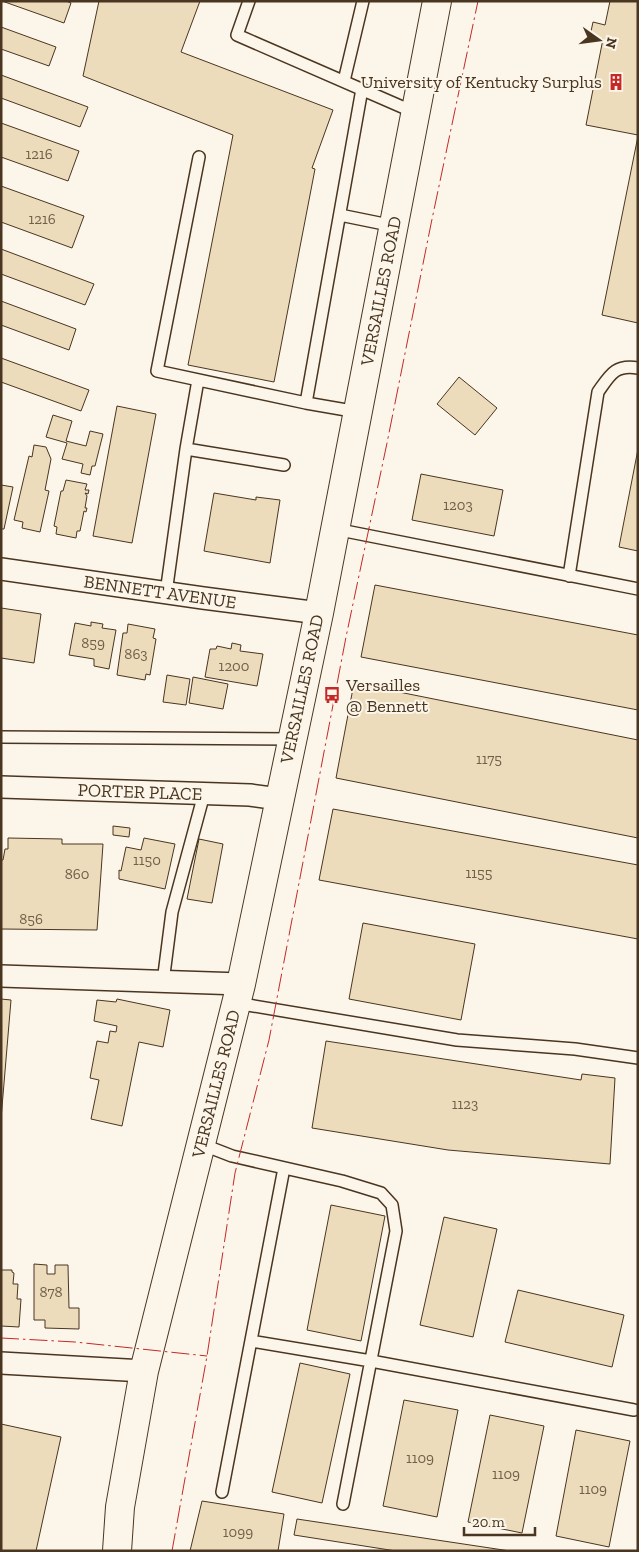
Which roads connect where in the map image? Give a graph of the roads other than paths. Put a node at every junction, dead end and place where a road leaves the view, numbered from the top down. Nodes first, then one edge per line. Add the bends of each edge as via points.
1 (249, 1) edge
2 (363, 1) edge
3 (437, 1) edge
4 (344, 81) junction
5 (362, 90) junction
6 (416, 113) junction
7 (199, 157) dead end
8 (340, 215) junction
9 (394, 226) junction
10 (638, 368) edge
11 (198, 380) junction
12 (306, 403) junction
13 (358, 412) junction
14 (186, 449) junction
15 (284, 465) dead end
16 (335, 530) junction
17 (1, 569) edge
18 (569, 576) junction
19 (638, 589) edge
20 (166, 593) junction
21 (318, 613) junction
22 (1, 737) edge
23 (292, 739) junction
24 (1, 787) edge
25 (204, 794) junction
26 (279, 798) junction
27 (1, 976) edge
28 (163, 982) junction
29 (238, 994) junction
30 (638, 1058) edge
31 (201, 1144) junction
32 (284, 1168) junction
33 (251, 1341) junction
34 (370, 1361) junction
35 (1, 1363) edge
36 (144, 1371) junction
37 (634, 1410) dead end
38 (222, 1492) dead end
39 (343, 1504) dead end
40 (117, 1551) edge

1 - 4 lane via 237,35
2 - 4 lane
3 - 6 main road, VERSAILLES ROAD
4 - 5 lane
5 - 6 lane
5 - 8 lane
6 - 9 main road, VERSAILLES ROAD
7 - 11 lane via 157,371
8 - 9 lane
8 - 12 lane
9 - 13 main road, VERSAILLES ROAD
10 - 18 lane via 626,366 612,372 598,392
11 - 12 lane
11 - 14 lane
12 - 13 lane
13 - 16 main road, VERSAILLES ROAD
14 - 15 lane
14 - 20 lane
16 - 18 lane
16 - 21 main road, VERSAILLES ROAD
17 - 20 street, BENNETT AVENUE
18 - 19 lane
20 - 21 street, BENNETT AVENUE
21 - 23 main road, VERSAILLES ROAD
22 - 23 lane
23 - 26 main road, VERSAILLES ROAD
24 - 25 street, PORTER PLACE
25 - 26 street, PORTER PLACE
25 - 28 lane via 172,912
26 - 29 main road, VERSAILLES ROAD
27 - 28 street
28 - 29 street
29 - 30 lane via 457,1040 575,1049
29 - 31 main road, VERSAILLES ROAD
31 - 32 lane via 232,1156
31 - 36 main road, VERSAILLES ROAD
32 - 33 lane
32 - 34 lane via 342,1180 381,1193 392,1205 396,1231
33 - 34 lane
33 - 38 lane
34 - 37 lane
34 - 39 lane
35 - 36 street
36 - 40 main road, VERSAILLES ROAD via 120,1507

